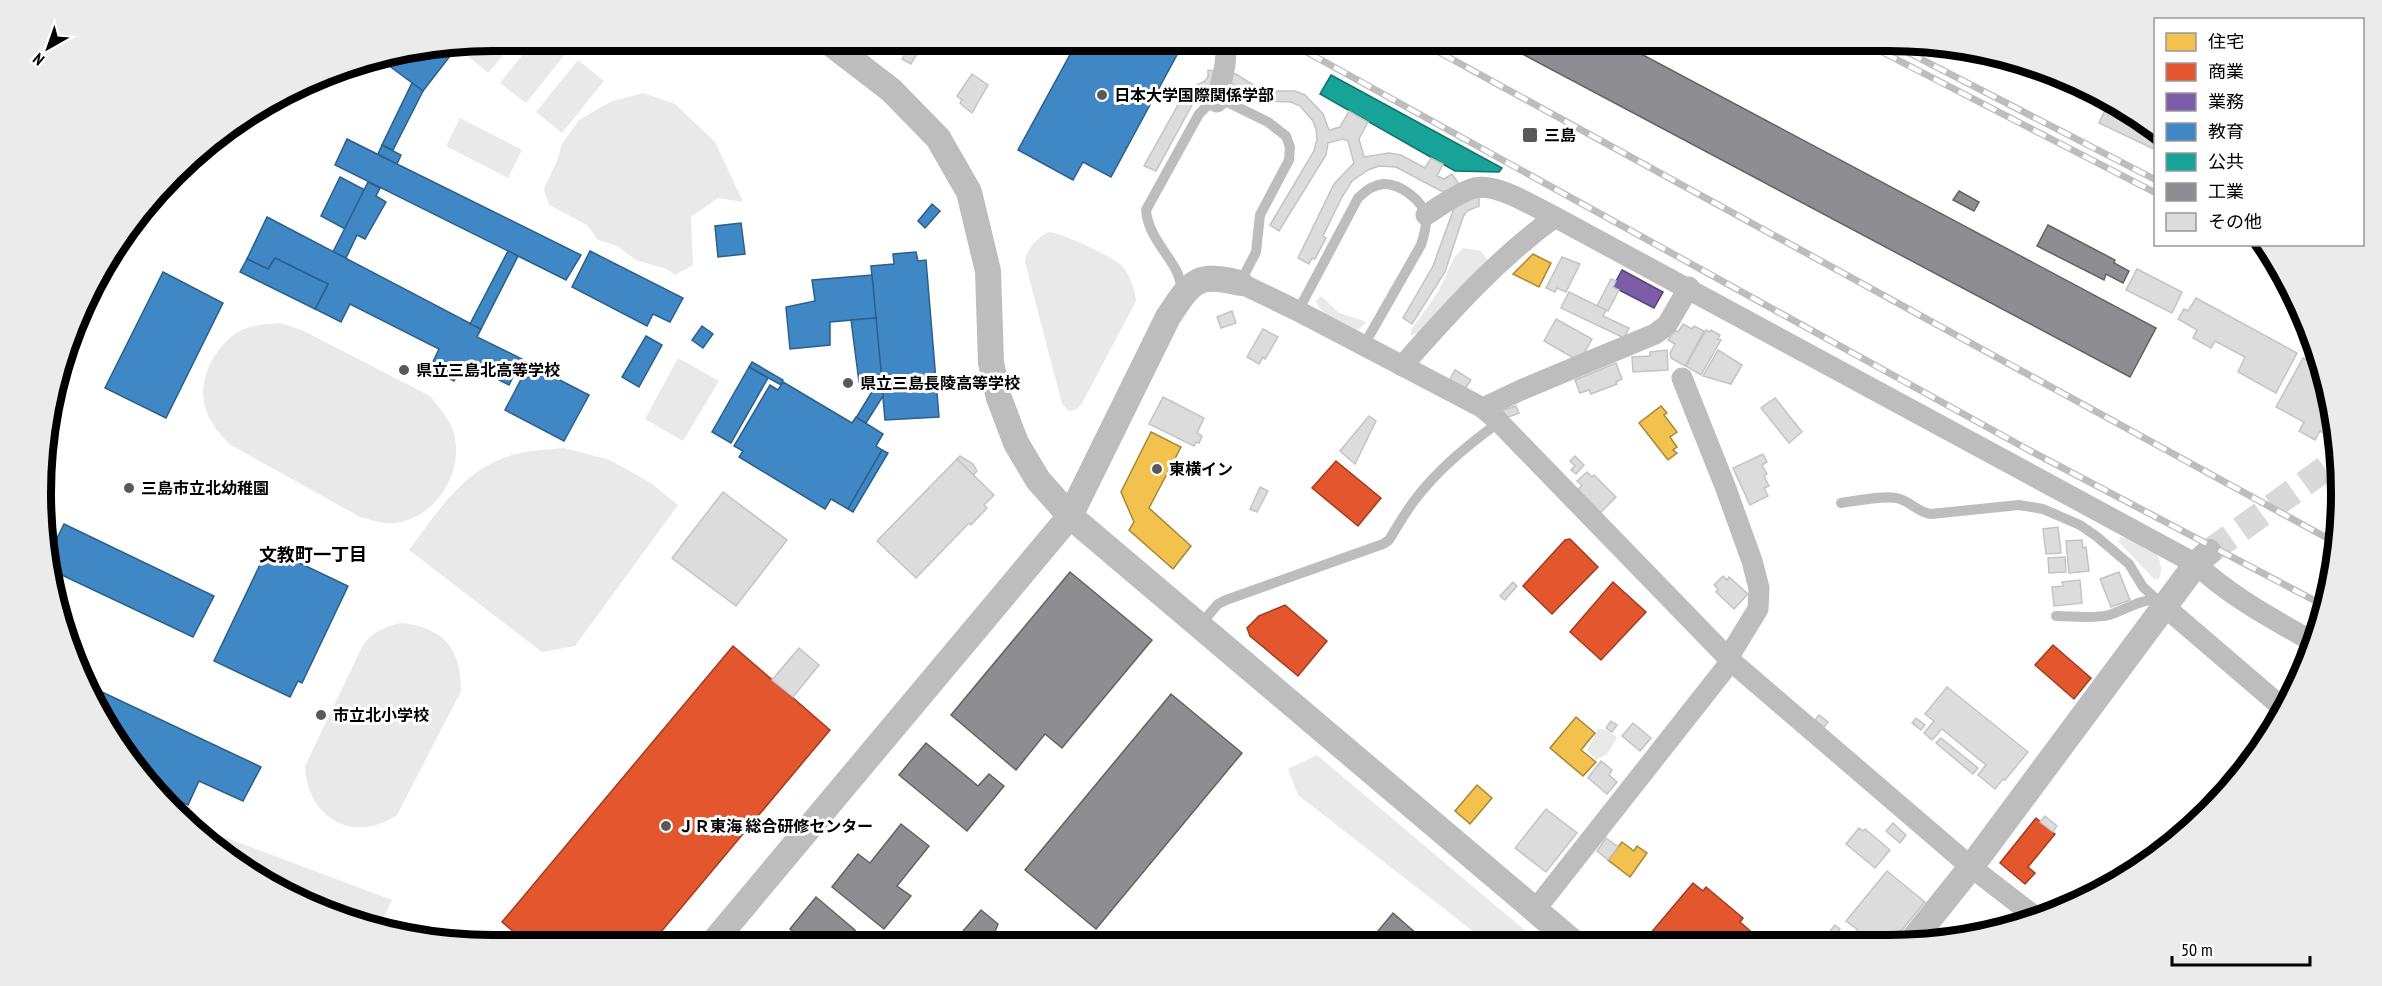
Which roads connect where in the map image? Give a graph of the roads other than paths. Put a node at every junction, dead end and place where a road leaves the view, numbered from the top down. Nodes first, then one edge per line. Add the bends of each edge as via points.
1 (845, 51) edge
2 (1226, 51) edge
3 (1217, 102) junction
4 (1426, 215) junction
5 (1555, 217) junction
6 (1240, 283) junction
7 (1689, 287) junction
8 (1183, 294) junction
9 (1298, 311) junction
10 (1364, 345) junction
11 (1402, 366) junction
12 (1682, 378) dead end
13 (1491, 415) junction
14 (1841, 503) dead end
15 (1070, 516) junction
16 (2202, 558) junction
17 (2159, 603) junction
18 (2056, 616) dead end
19 (1199, 626) junction
20 (2307, 638) edge
21 (1729, 659) junction
22 (2277, 703) edge
23 (1971, 867) junction
24 (1535, 910) junction
25 (2030, 912) edge
26 (1917, 934) edge
27 (719, 935) edge
28 (1565, 935) edge

1 - 15 street via 891,90 938,138 969,192 988,271 991,363 999,398 1016,443 1032,471
2 - 3 street
3 - 6 lane via 1227,102 1268,122 1286,136 1290,147 1289,160 1260,215 1256,252
3 - 8 lane via 1199,114 1146,210 1151,231 1177,272
4 - 5 street via 1482,186 1500,190
4 - 9 lane via 1413,197 1393,185 1366,190 1353,207
4 - 10 lane via 1421,245
5 - 7 street
5 - 11 street via 1479,280
6 - 8 street via 1208,277
6 - 9 street
7 - 13 street via 1667,325 1655,334 1521,390
7 - 16 street
8 - 15 street via 1168,316
9 - 10 street
10 - 11 street
11 - 13 street
12 - 21 street via 1725,486 1759,588 1758,609
13 - 19 lane via 1414,501 1389,540 1226,600
13 - 21 street
14 - 17 lane via 1894,498 1931,514 2019,505 2043,509 2096,536 2129,564
15 - 19 street
15 - 27 street
16 - 17 street
16 - 20 street via 2211,579
17 - 18 lane via 2147,599 2105,616
17 - 22 street
17 - 23 street
19 - 24 street
21 - 23 street
21 - 24 street
23 - 25 street
23 - 26 street
24 - 28 street

